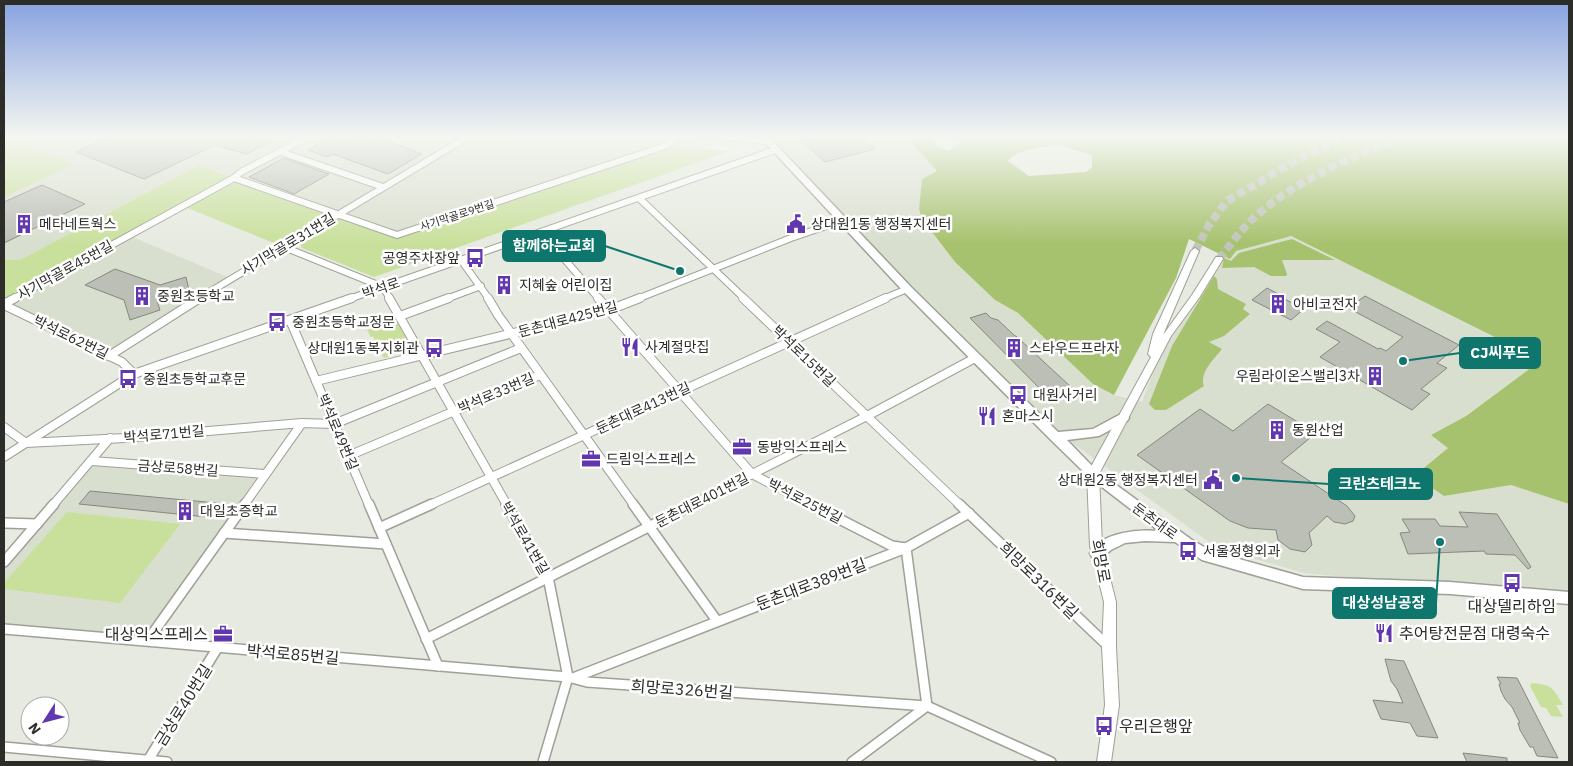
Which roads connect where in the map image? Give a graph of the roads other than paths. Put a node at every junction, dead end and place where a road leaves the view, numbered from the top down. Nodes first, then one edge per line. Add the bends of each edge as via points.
1 (242, 172) edge
2 (339, 172) edge
3 (409, 172) edge
4 (587, 172) edge
5 (713, 172) edge
6 (795, 172) edge
7 (234, 178) junction
8 (383, 187) junction
9 (639, 198) junction
10 (336, 215) junction
11 (841, 221) junction
12 (541, 232) junction
13 (284, 247) junction
14 (1195, 251) tunnel mouth
15 (1219, 259) tunnel mouth
16 (461, 260) junction
17 (712, 269) junction
18 (481, 286) junction
19 (383, 287) junction
20 (907, 289) junction
21 (4, 304) edge
22 (609, 310) junction
23 (400, 316) junction
24 (290, 320) junction
25 (511, 334) junction
26 (789, 341) junction
27 (521, 348) junction
28 (422, 355) junction
29 (109, 356) junction
30 (975, 358) junction
31 (1148, 372) junction
32 (134, 374) junction
33 (540, 375) junction
34 (316, 381) junction
35 (435, 382) junction
36 (680, 391) junction
37 (452, 412) junction
38 (867, 416) junction
39 (1123, 418) junction
40 (302, 423) junction
41 (334, 424) junction
42 (4, 427) edge
43 (584, 435) junction
44 (1055, 437) junction
45 (110, 438) junction
46 (26, 443) junction
47 (348, 456) junction
48 (4, 457) edge
49 (92, 461) junction
50 (265, 474) junction
51 (752, 474) junction
52 (1093, 474) junction
53 (490, 478) junction
54 (969, 513) junction
55 (4, 523) edge
56 (37, 524) junction
57 (649, 527) junction
58 (379, 528) junction
59 (224, 533) junction
60 (1177, 537) junction
61 (386, 544) junction
62 (906, 548) junction
63 (1097, 553) junction
64 (4, 562) edge
65 (548, 577) junction
66 (1569, 598) edge
67 (717, 621) junction
68 (4, 629) edge
69 (426, 639) junction
70 (148, 640) junction
71 (218, 647) junction
72 (1109, 647) junction
73 (438, 666) junction
74 (570, 677) junction
75 (926, 706) junction
76 (4, 747) edge
77 (148, 761) edge
78 (166, 762) edge
79 (542, 762) edge
80 (852, 762) edge
81 (1051, 762) edge
82 (1104, 762) edge

1 - 7 street, 사기막골로45번길
2 - 8 street
3 - 8 street, 사기막골로31번길
4 - 10 street, 사기막골로9번길 via 397,235
5 - 9 street, 박석로
6 - 11 main road, 둔촌대로
7 - 10 street, 사기막골로9번길
7 - 21 street, 사기막골로45번길
8 - 10 street, 사기막골로31번길
9 - 12 street, 박석로
9 - 17 street, 박석로15번길
10 - 13 street, 사기막골로31번길
11 - 17 street, 둔촌대로425번길
11 - 20 main road, 둔촌대로
12 - 16 street, 박석로
12 - 22 street, 박석로25번길
13 - 19 street
13 - 29 street, 사기막골로31번길
14 - 31 main road via 1158,334
15 - 31 main road via 1167,335
16 - 18 street, 박석로33번길
16 - 19 street, 박석로
17 - 22 street, 둔촌대로425번길
17 - 26 street, 박석로15번길
18 - 23 street
18 - 25 street, 박석로33번길
19 - 23 street, 박석로41번길
19 - 24 street, 박석로
20 - 26 street, 둔촌대로413번길
20 - 30 main road, 둔촌대로
21 - 29 street, 박석로62번길
22 - 25 street, 둔촌대로425번길
22 - 36 street, 박석로25번길
23 - 28 street, 박석로41번길
24 - 32 street, 박석로
24 - 34 street, 박석로49번길
25 - 27 street, 박석로33번길
25 - 28 street, 둔촌대로425번길
26 - 36 street, 둔촌대로413번길
26 - 38 street, 박석로15번길
27 - 33 street, 박석로33번길
27 - 35 street
28 - 34 street, 둔촌대로425번길
28 - 35 street, 박석로41번길
29 - 32 street, 박석로62번길 via 122,362
30 - 38 street, 둔촌대로401번길
30 - 44 main road, 둔촌대로
31 - 39 main road
32 - 46 street, 박석로
33 - 37 street, 박석로33번길
33 - 43 street, 박석로33번길
34 - 41 street, 박석로49번길
35 - 37 street, 박석로41번길
35 - 41 street
36 - 43 street, 둔촌대로413번길
36 - 51 street, 박석로25번길
37 - 47 street
37 - 53 street, 박석로41번길
38 - 51 street, 둔촌대로401번길
38 - 54 street, 박석로15번길
39 - 44 main road via 1095,433
39 - 52 main road
40 - 41 street, 박석로71번길
40 - 45 street, 박석로71번길
40 - 50 street
41 - 47 street, 박석로49번길
42 - 46 street
43 - 53 street, 둔촌대로413번길
43 - 57 street, 박석로33번길
44 - 52 main road, 둔촌대로
45 - 46 street, 박석로71번길
45 - 49 street
46 - 48 street, 박석로
47 - 58 street, 박석로49번길
49 - 50 street, 금상로58번길
49 - 56 street
50 - 59 street
51 - 57 street, 둔촌대로401번길
51 - 62 street, 박석로25번길 via 892,546
52 - 60 main road, 둔촌대로
52 - 63 main road, 희망로
53 - 58 street, 둔촌대로413번길
53 - 65 street, 박석로41번길
54 - 62 street, 둔촌대로389번길
54 - 72 street, 희망로316번길
55 - 56 street
56 - 64 street
57 - 65 street, 둔촌대로401번길
57 - 67 street, 박석로33번길
58 - 61 street, 박석로49번길
59 - 61 street
59 - 70 street
60 - 63 main road via 1116,539
60 - 66 main road, 둔촌대로 via 1207,556 1303,583 1450,588
61 - 69 street, 박석로49번길
62 - 67 street, 둔촌대로389번길
62 - 75 street
63 - 72 main road, 희망로 via 1110,602
65 - 69 street, 둔촌대로401번길
65 - 74 street, 박석로41번길
67 - 74 street, 둔촌대로389번길
68 - 70 street, 박석로85번길
69 - 73 street, 박석로49번길
70 - 71 street, 박석로85번길
71 - 73 street, 박석로85번길
71 - 77 street, 금상로40번길
72 - 82 main road, 희망로 via 1112,706
73 - 74 street, 희망로326번길
74 - 75 street, 희망로326번길 via 587,682
74 - 79 street
75 - 80 street
75 - 81 street, 희망로326번길
76 - 77 street
77 - 78 street

